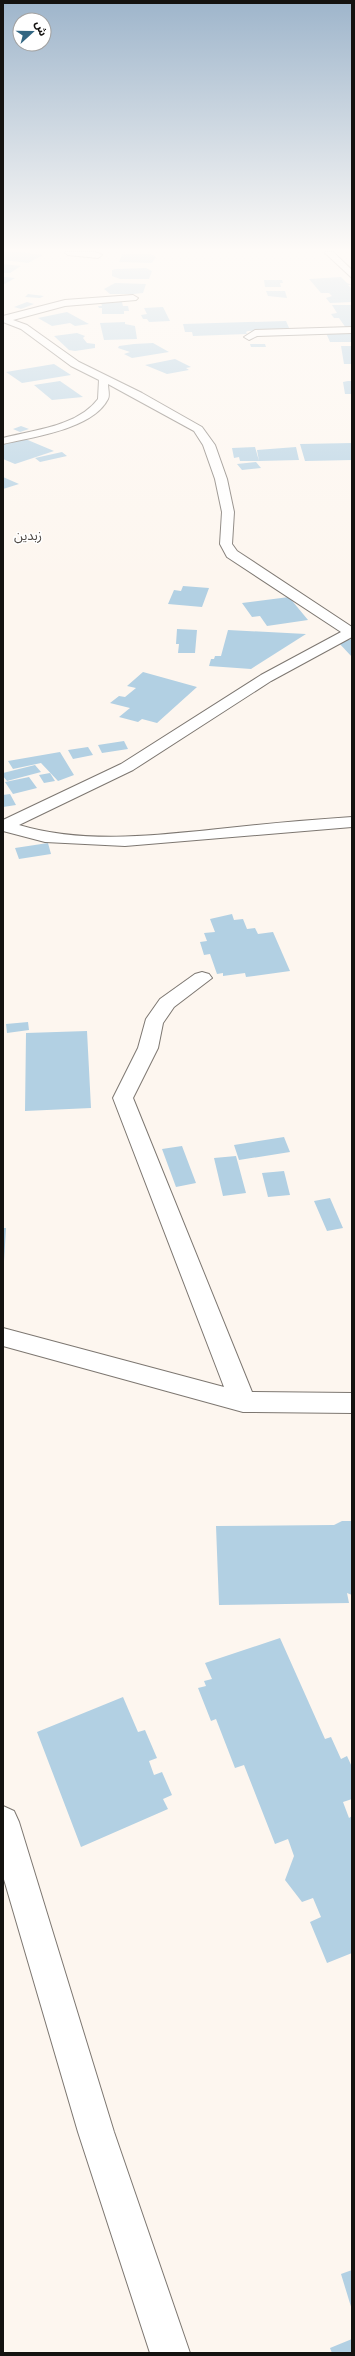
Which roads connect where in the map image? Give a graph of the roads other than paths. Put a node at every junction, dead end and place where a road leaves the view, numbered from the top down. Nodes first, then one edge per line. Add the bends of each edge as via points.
1 (71, 362) edge
2 (104, 379) junction
3 (3, 433) edge
4 (16, 438) junction
5 (3, 441) edge
6 (351, 631) edge
7 (352, 822) edge
8 (4, 826) edge
9 (202, 978) dead end
10 (3, 1337) edge
11 (243, 1402) junction
12 (352, 1402) edge
13 (3, 1822) edge
14 (170, 2353) edge

1 - 2 street
2 - 4 street via 101,384 104,397 102,402 86,415 60,426
2 - 6 street via 198,429 209,445 221,479 228,512 226,544 232,554
3 - 4 street
4 - 5 street
6 - 8 street via 266,678 127,767
7 - 8 street via 150,840 97,842 50,838
9 - 11 street via 167,1003 153,1022 148,1048 123,1098
10 - 11 street
11 - 12 street
13 - 14 street via 96,2132

